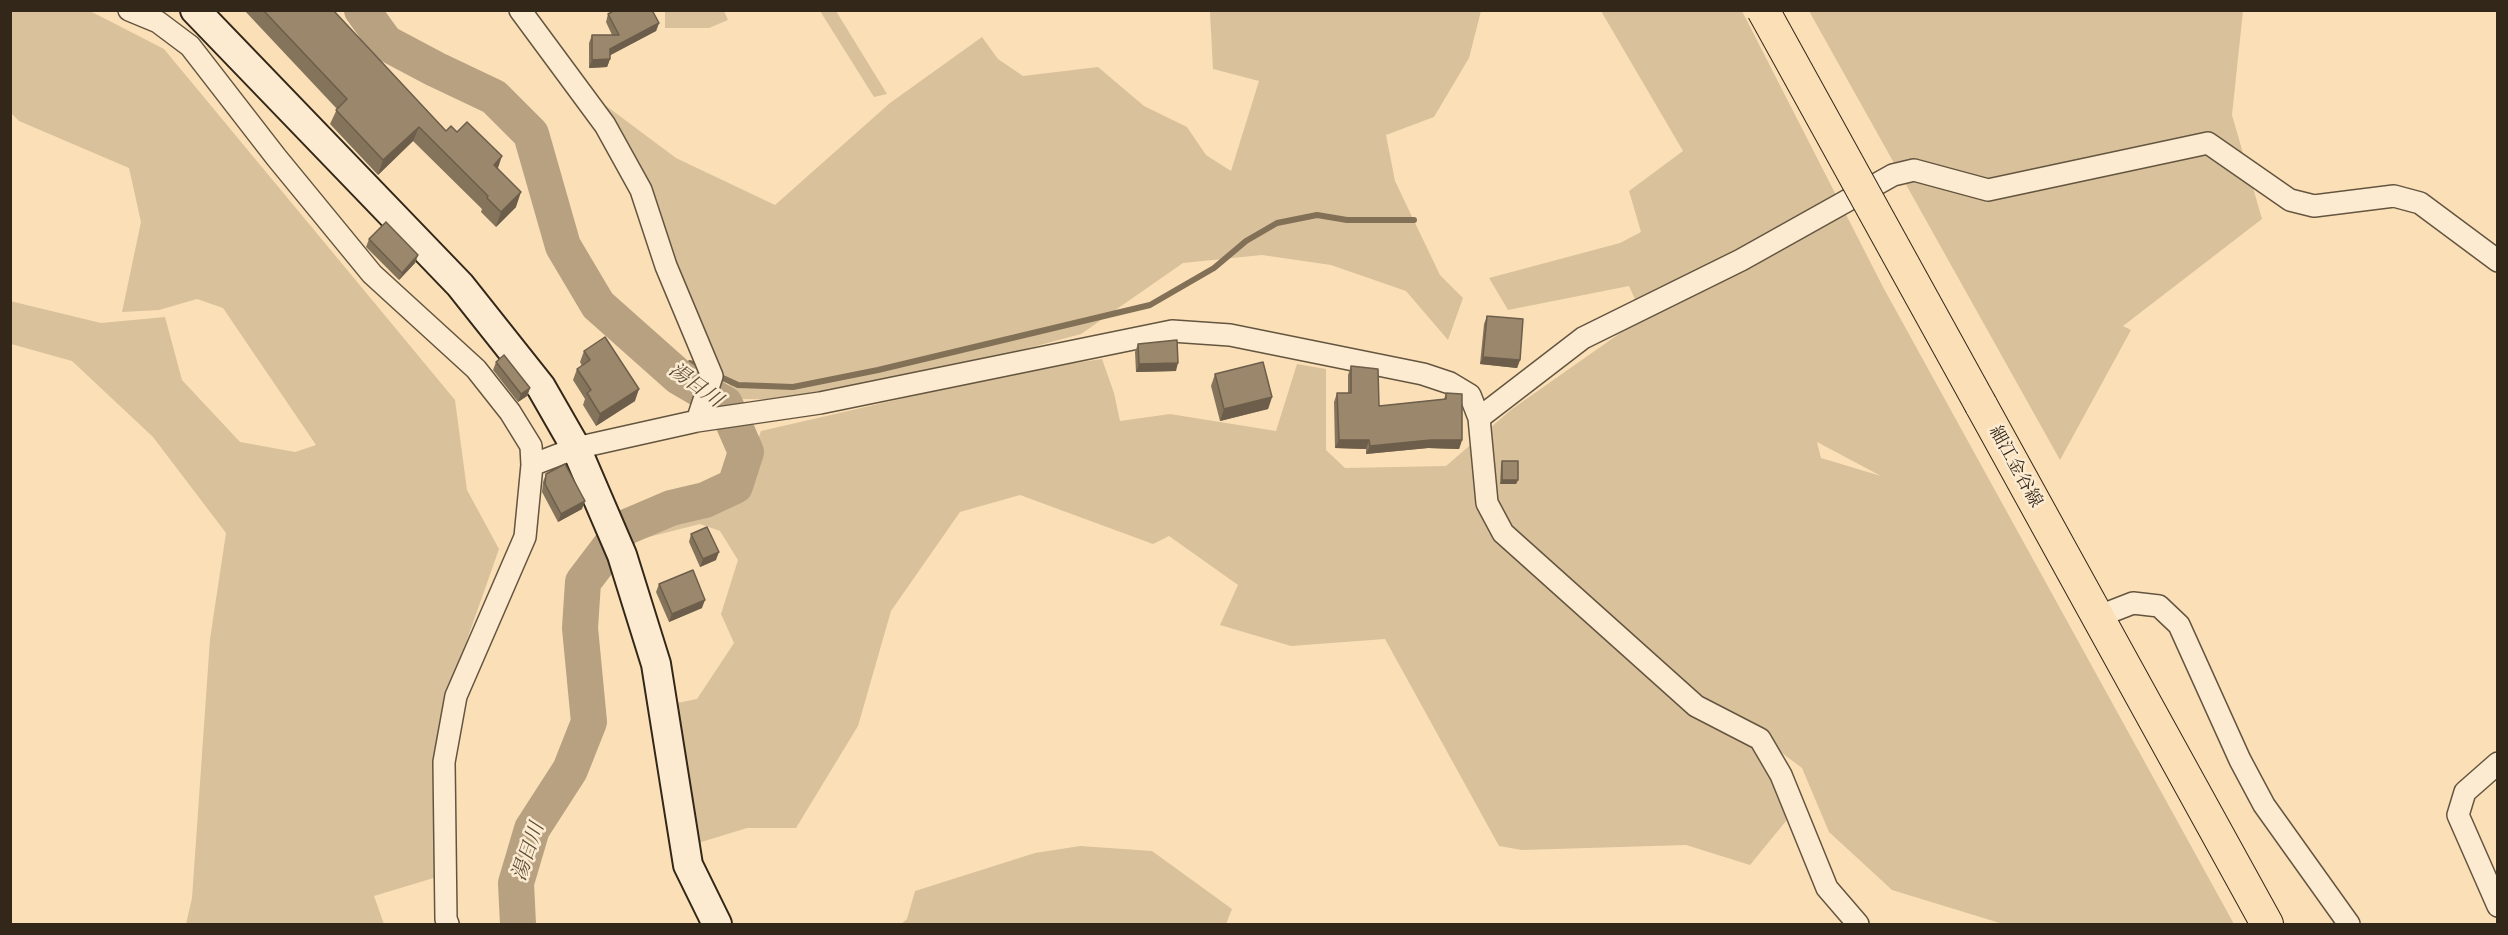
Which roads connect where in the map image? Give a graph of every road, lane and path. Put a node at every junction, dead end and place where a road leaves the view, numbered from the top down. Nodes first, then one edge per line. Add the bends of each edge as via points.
1 (129, 10) edge
2 (195, 10) edge
3 (520, 10) edge
4 (1763, 10) edge
5 (2498, 261) edge
6 (1479, 418) junction
7 (697, 421) junction
8 (576, 448) junction
9 (532, 465) junction
10 (2097, 617) junction
11 (2498, 763) edge
12 (2498, 906) edge
13 (448, 924) edge
14 (717, 924) edge
15 (1858, 924) edge
16 (2267, 924) edge
17 (2349, 924) edge

1 - 9 street via 158,22 189,46 372,274 476,369 531,446
2 - 8 street via 460,285 541,387
3 - 7 street via 605,125 641,190 666,266 712,376
4 - 10 main road, 細江金谷線, bridge
5 - 6 street via 2420,203 2394,196 2314,206 2289,200 2208,142 1988,190 1914,170 1893,175 1741,260 1583,338
6 - 7 street via 1470,395 1423,374 1230,334 1172,332 820,403
6 - 15 street via 1487,503 1503,533 1696,706 1760,739 1781,775 1827,888
7 - 8 street
8 - 9 street
8 - 14 street via 622,555 656,664 688,865
9 - 13 street via 525,537 456,696 444,762
10 - 16 main road, 細江金谷線
10 - 17 street via 2133,603 2160,606 2178,625 2264,805
11 - 12 street via 2465,792 2458,814

